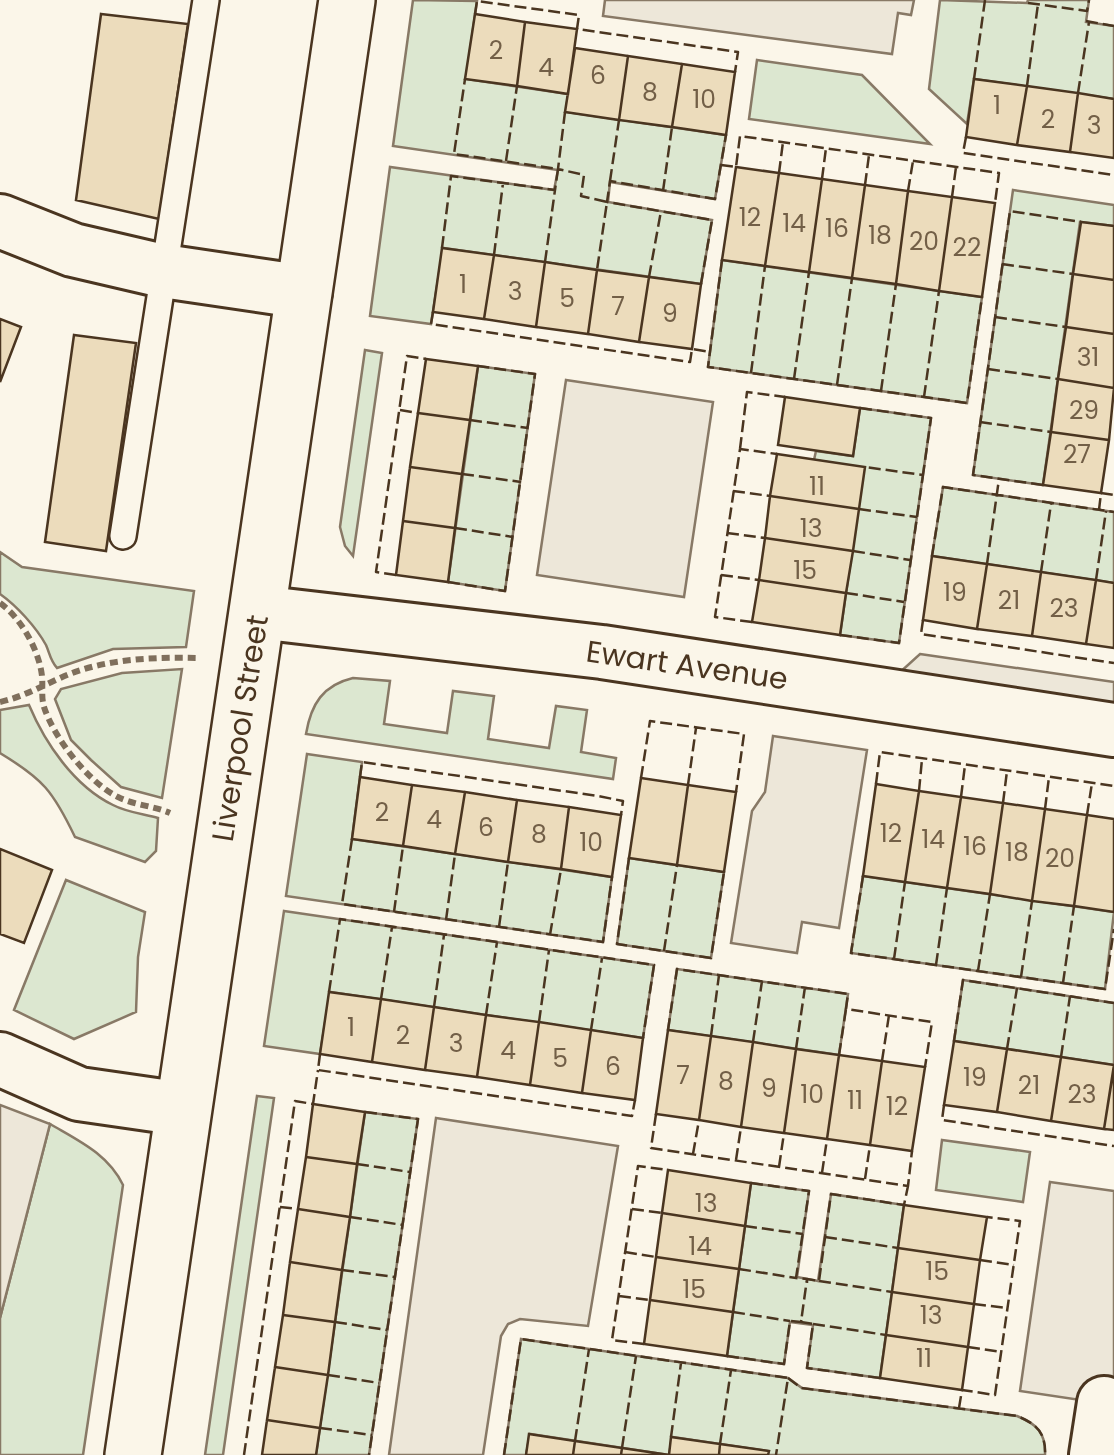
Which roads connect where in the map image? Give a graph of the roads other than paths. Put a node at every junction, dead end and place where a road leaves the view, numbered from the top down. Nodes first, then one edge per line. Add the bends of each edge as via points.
1 (206, 0) edge
2 (348, 0) edge
3 (0, 222) edge
4 (163, 271) junction
5 (305, 292) junction
6 (123, 536) dead end
7 (258, 612) junction
8 (1114, 730) edge
9 (0, 1059) edge
10 (183, 1109) junction
11 (1104, 1403) dead end
12 (132, 1455) edge
13 (1096, 1455) edge

1 - 4 lane
2 - 5 street, Liverpool Street
3 - 4 street via 72,250
4 - 5 street
4 - 6 lane
5 - 7 street, Liverpool Street
7 - 8 street, Ewart Avenue via 602,652
7 - 10 street, Liverpool Street
9 - 10 street via 80,1094
10 - 12 street, Liverpool Street
11 - 13 street

